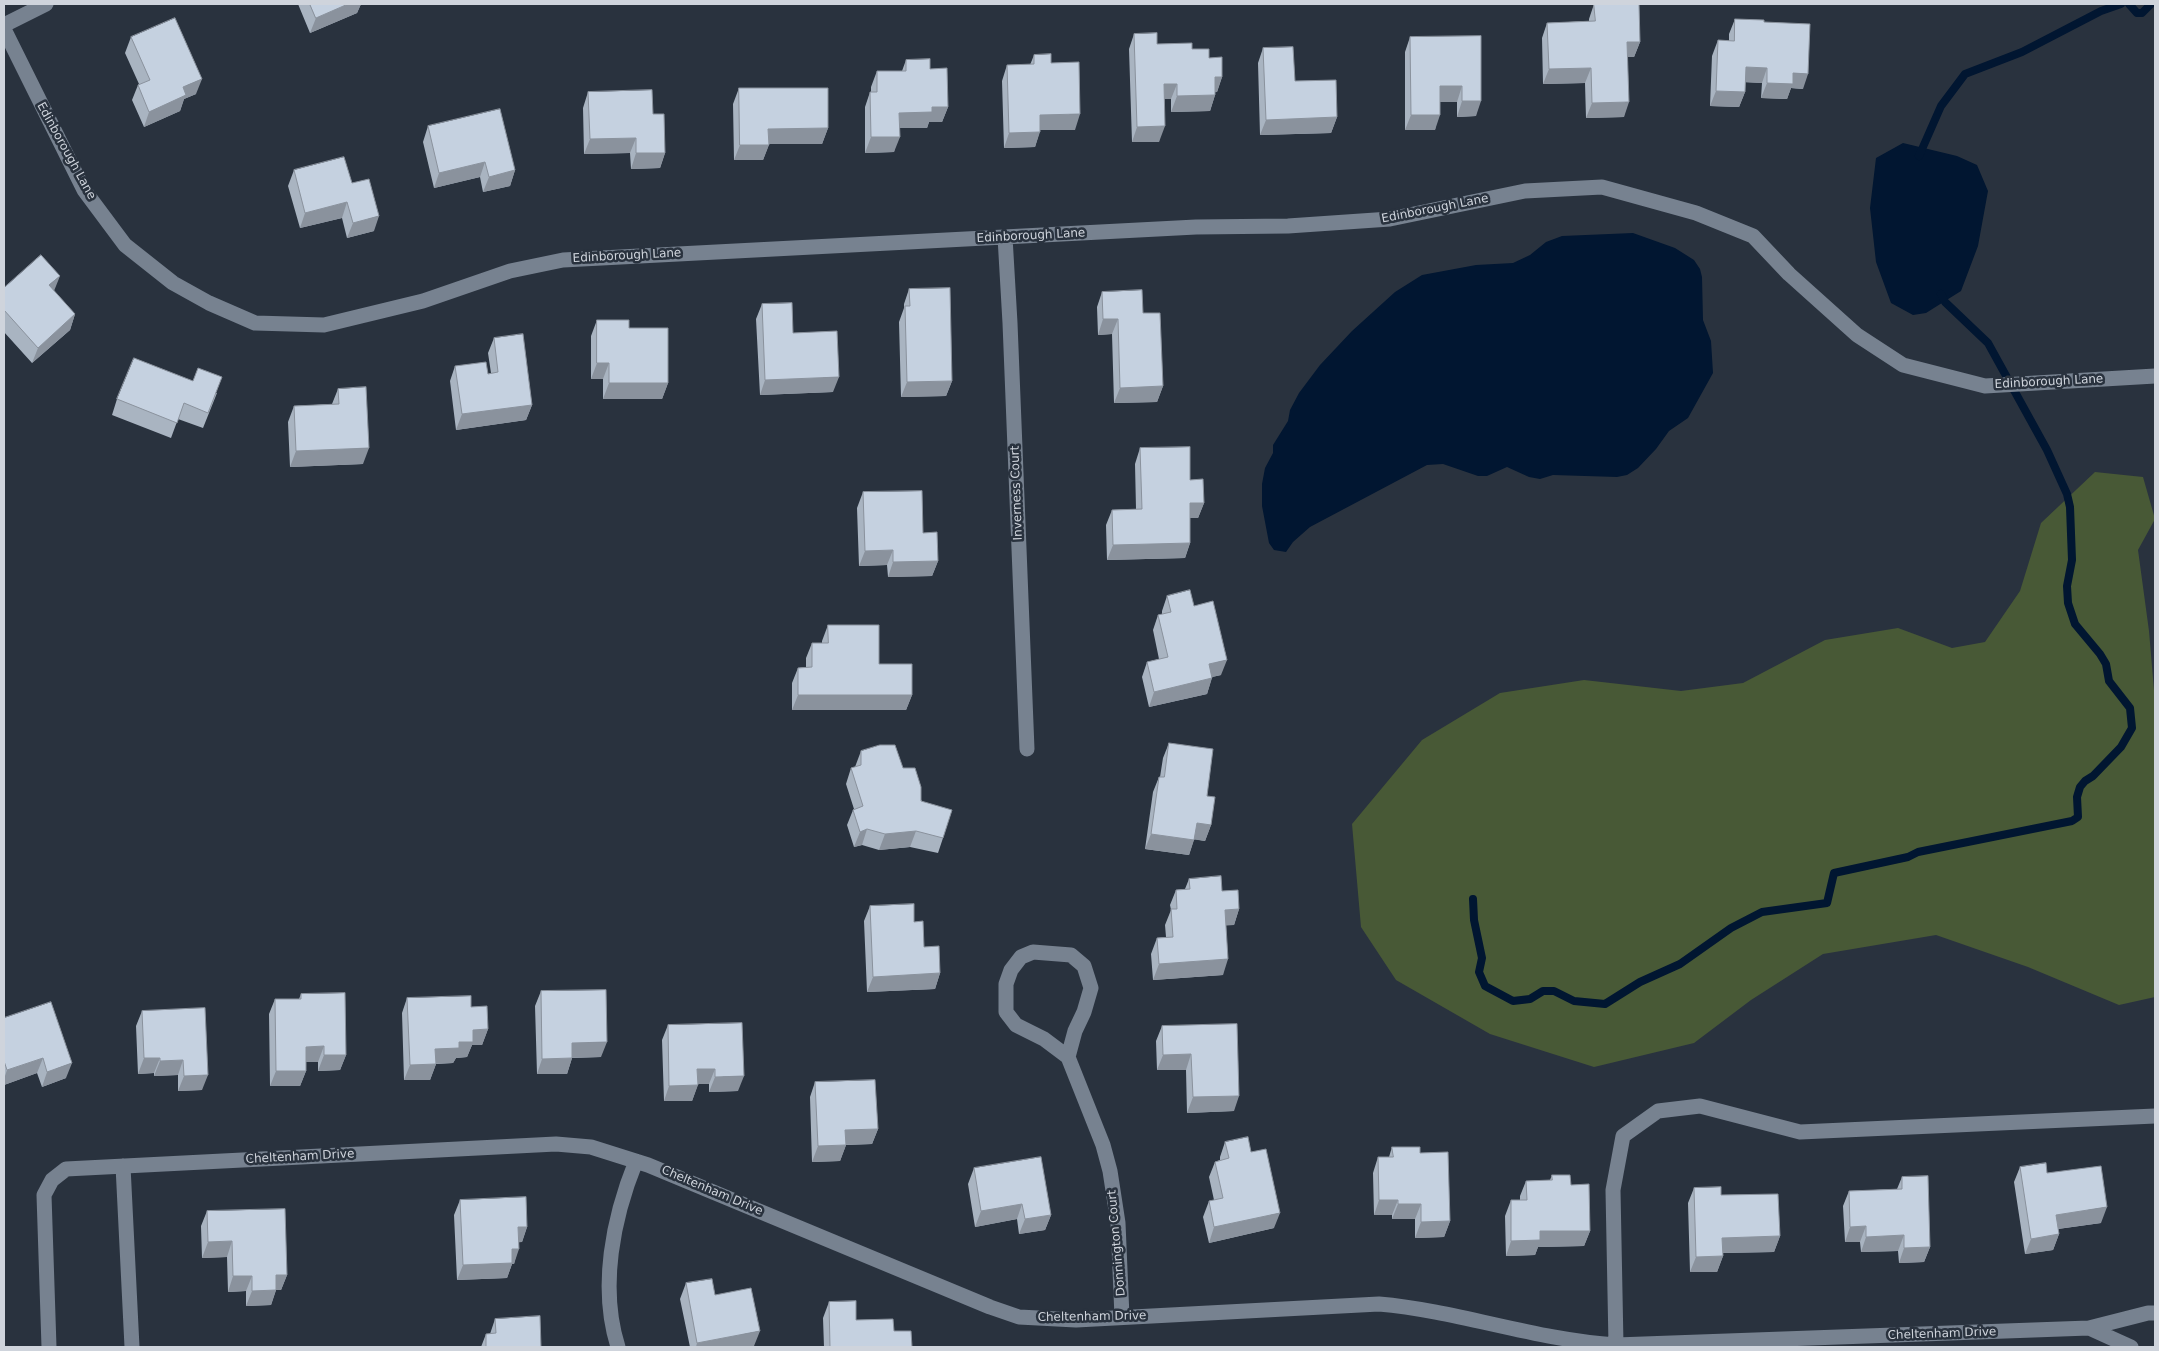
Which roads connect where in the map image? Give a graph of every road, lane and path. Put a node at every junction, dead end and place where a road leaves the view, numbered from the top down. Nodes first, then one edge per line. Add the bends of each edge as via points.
1 (46, 4) edge
2 (4, 25) edge
3 (4, 29) edge
4 (1004, 237) junction
5 (2155, 376) edge
6 (1027, 749) dead end
7 (1068, 1057) junction
8 (2155, 1116) edge
9 (636, 1161) junction
10 (123, 1166) junction
11 (2155, 1313) edge
12 (1122, 1317) junction
13 (2089, 1328) junction
14 (1616, 1345) junction
15 (1665, 1346) edge
16 (49, 1347) edge
17 (132, 1347) edge
18 (618, 1347) edge
19 (2131, 1347) edge

1 - 2 street
3 - 4 street, Edinborough Lane via 84,190 125,245 173,283 255,323 324,325 424,301 510,271 564,260
4 - 5 street, Edinborough Lane via 1390,219 1525,191 1602,187 1696,213 1753,236 1789,274 1857,335 1903,365 1985,386
4 - 6 street, Inverness Court
7 - 7 street via 1074,1031 1091,988 1084,966 1071,955 1033,952 1021,957 1011,970 1006,984 1006,1012 1016,1025 1044,1039
7 - 12 street, Donnington Court via 1110,1171 1118,1223
8 - 14 street via 1800,1132 1700,1106 1658,1111 1623,1136 1613,1190
9 - 10 street, Cheltenham Drive via 591,1147 556,1144
9 - 12 street, Cheltenham Drive via 1019,1317 1051,1320
9 - 18 street via 624,1190 612,1253 612,1312
10 - 16 street, Cheltenham Drive via 66,1169 52,1180 44,1195
10 - 17 street
11 - 13 street, Cheltenham Drive
12 - 14 street, Cheltenham Drive via 1379,1304 1416,1307 1565,1339
13 - 15 street, Cheltenham Drive
13 - 19 street, Cheltenham Drive
14 - 15 street, Cheltenham Drive

